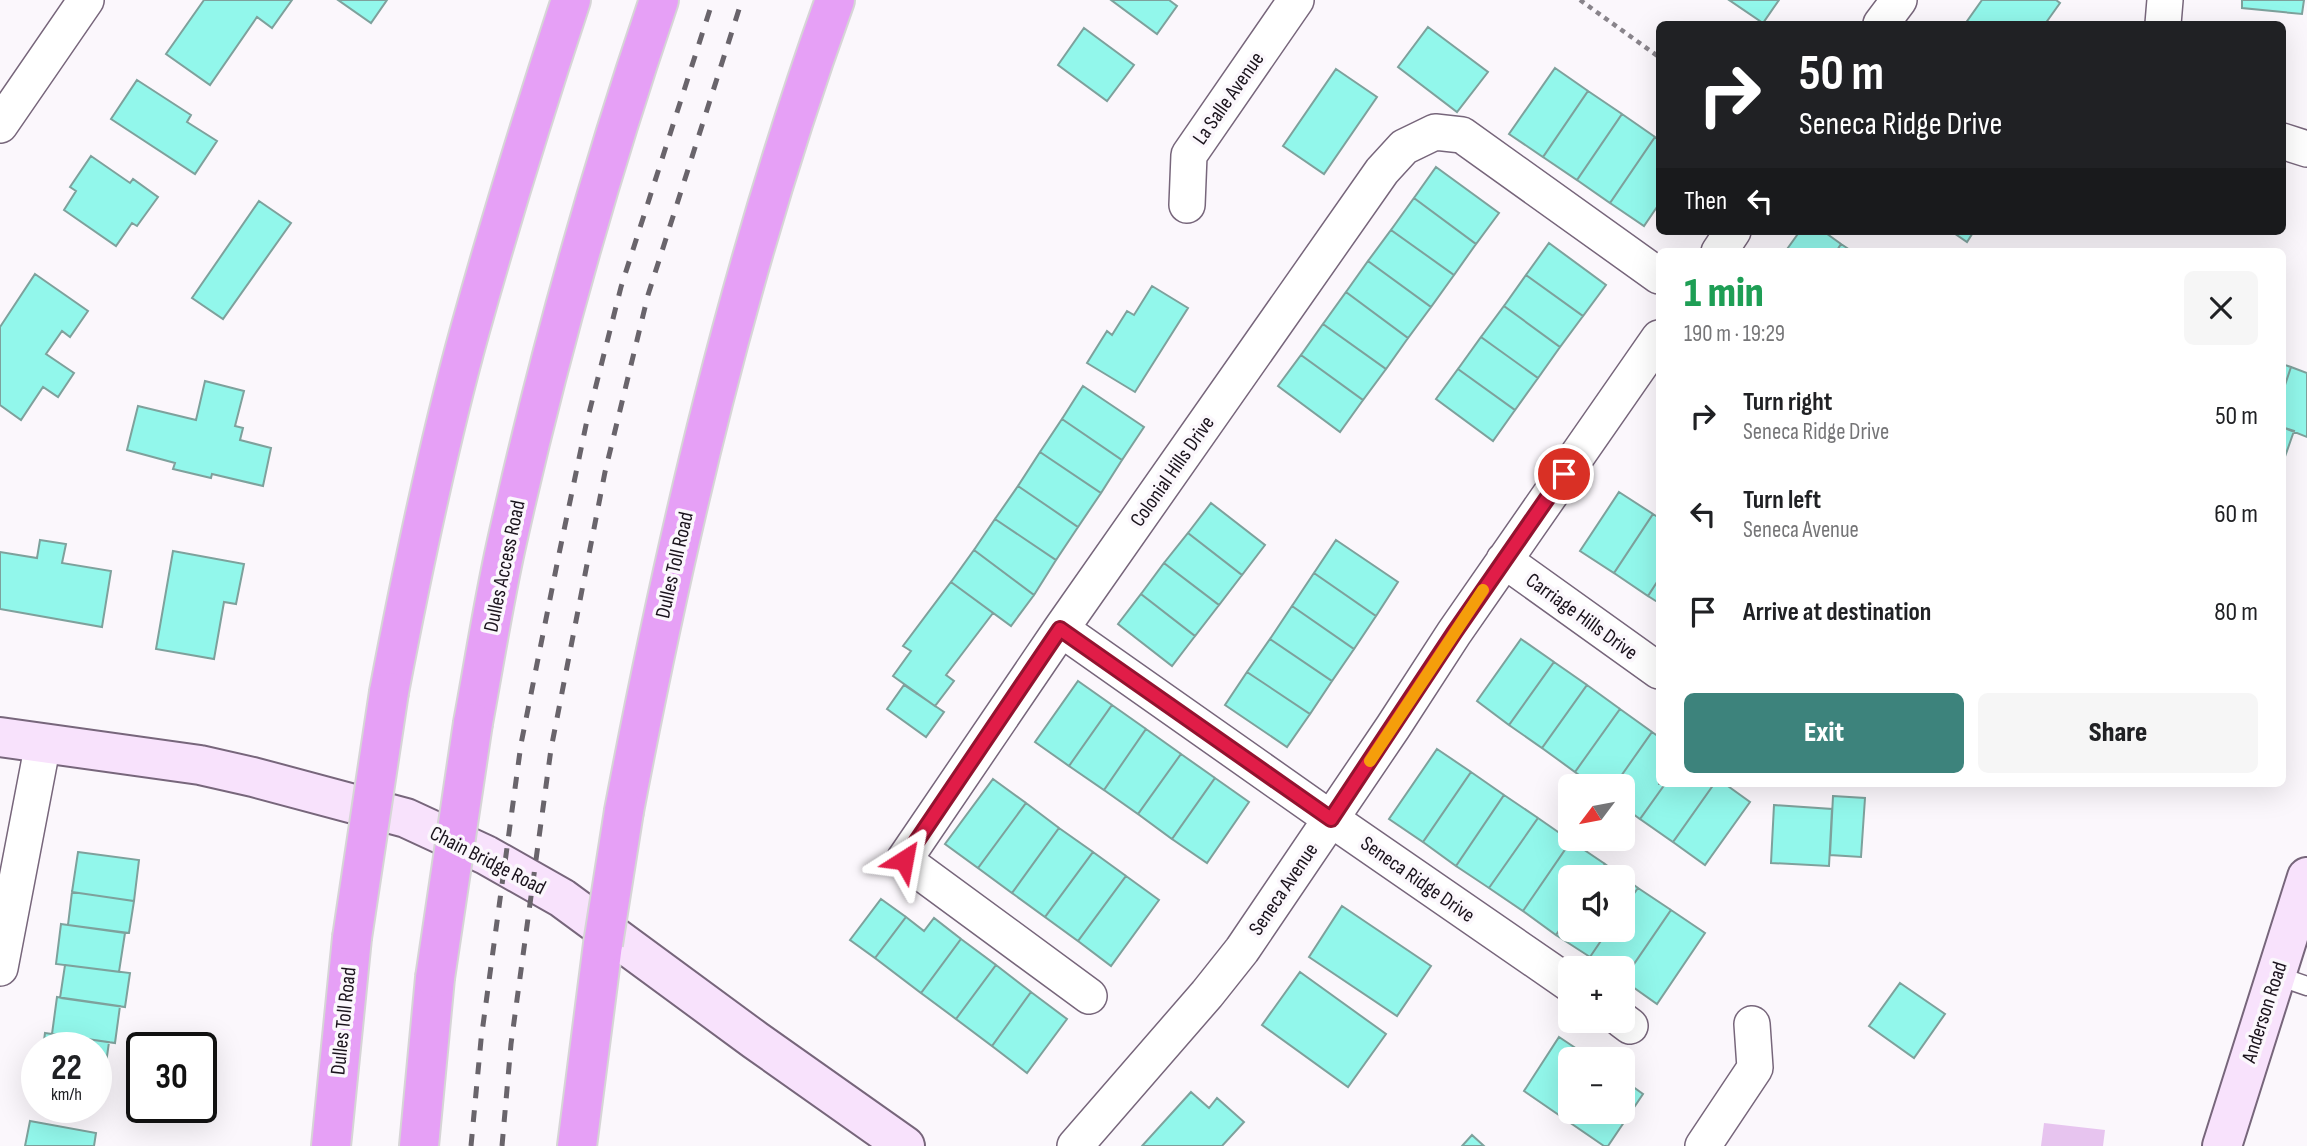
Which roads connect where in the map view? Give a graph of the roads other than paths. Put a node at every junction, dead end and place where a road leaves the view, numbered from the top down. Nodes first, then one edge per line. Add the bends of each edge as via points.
1 (86, 0) edge
2 (571, 0) edge
3 (659, 0) edge
4 (835, 0) edge
5 (1296, 0) edge
6 (1899, 0) edge
7 (2165, 0) edge
8 (1883, 21) edge
9 (2163, 21) edge
10 (0, 125) edge
11 (2286, 142) edge
12 (2307, 149) edge
13 (1187, 205) dead end
14 (1656, 274) edge
15 (1656, 342) edge
16 (1504, 561) junction
17 (1060, 629) junction
18 (1656, 669) edge
19 (0, 737) edge
20 (43, 743) junction
21 (1331, 819) junction
22 (2307, 877) edge
23 (0, 968) edge
24 (1558, 976) edge
25 (2291, 981) edge
26 (1089, 996) dead end
27 (1752, 1024) dead end
28 (592, 1078) junction
29 (331, 1146) edge
30 (419, 1146) edge
31 (577, 1146) edge
32 (596, 1146) edge
33 (905, 1146) edge
34 (1075, 1146) edge
35 (1703, 1146) edge
36 (2221, 1146) edge

1 - 10 street
2 - 29 highway, Dulles Toll Road, bridge via 469,332 424,523 389,692 352,938
3 - 30 highway, Dulles Access Road, bridge via 551,357 506,547 472,723 435,978
4 - 28 highway, Dulles Toll Road, bridge via 752,258 703,440 660,627 603,944
5 - 13 street, La Salle Avenue via 1189,155
6 - 8 street
7 - 9 street
11 - 12 street
14 - 17 street, Colonial Hills Drive via 1462,135 1435,132 1404,147 1382,171
15 - 16 street, Seneca Avenue
16 - 18 street, Carriage Hills Drive
16 - 21 street, Seneca Avenue
17 - 21 street, Seneca Ridge Drive
17 - 26 street, Colonial Hills Drive via 904,860
19 - 20 street, Chain Bridge Road
20 - 23 street
20 - 33 street, Chain Bridge Road via 253,777 406,818 486,855 562,898
21 - 24 street, Seneca Ridge Drive
21 - 34 street, Seneca Avenue via 1242,950
22 - 25 street, Anderson Road
25 - 36 street, Anderson Road
27 - 35 street via 1755,1068
28 - 31 highway
28 - 32 highway

